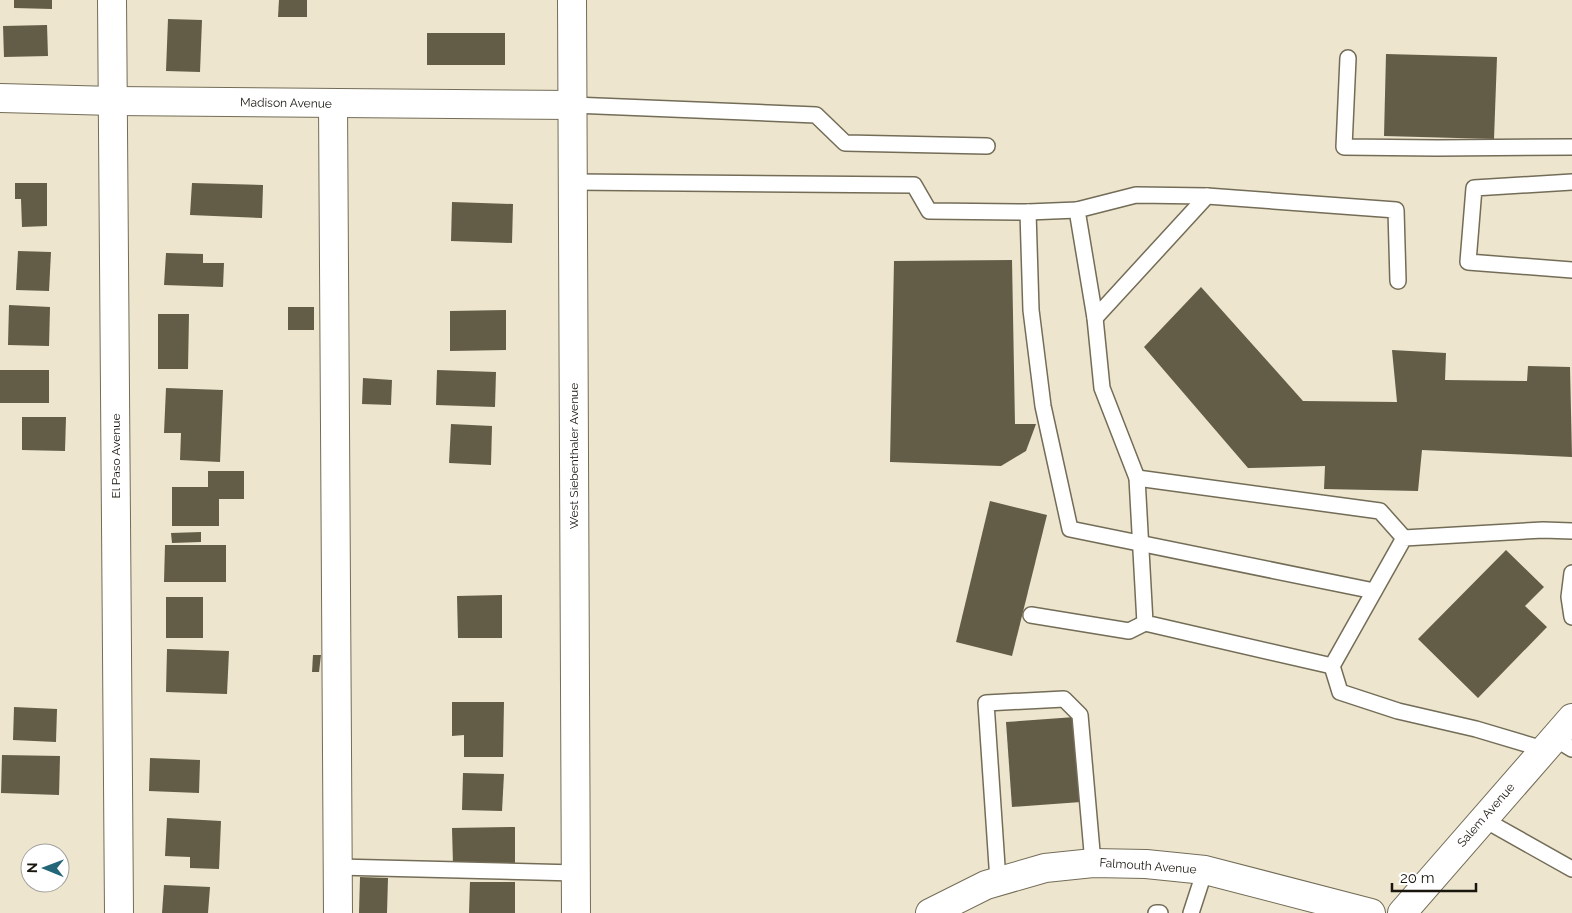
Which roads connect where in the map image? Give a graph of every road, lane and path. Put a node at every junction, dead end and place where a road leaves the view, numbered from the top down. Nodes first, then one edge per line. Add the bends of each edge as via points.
1 (112, 0) edge
2 (572, 0) edge
3 (1348, 58) dead end
4 (0, 98) edge
5 (114, 101) junction
6 (333, 103) junction
7 (573, 105) junction
8 (987, 146) dead end
9 (1572, 147) edge
10 (573, 182) junction
11 (1572, 182) edge
12 (1207, 196) junction
13 (1077, 210) junction
14 (1028, 212) junction
15 (1572, 270) edge
16 (1398, 281) dead end
17 (1095, 318) junction
18 (1137, 478) junction
19 (1572, 531) edge
20 (1404, 538) junction
21 (1140, 543) junction
22 (1572, 573) edge
23 (1374, 591) junction
24 (1031, 615) dead end
25 (1572, 617) edge
26 (1145, 623) junction
27 (1332, 666) junction
28 (1572, 718) edge
29 (1556, 745) edge
30 (1483, 819) junction
31 (1093, 863) junction
32 (338, 867) junction
33 (1572, 869) edge
34 (1205, 870) junction
35 (576, 873) junction
36 (998, 881) junction
37 (120, 913) edge
38 (338, 913) edge
39 (576, 913) edge
40 (930, 913) edge
41 (1156, 913) edge
42 (1160, 913) edge
43 (1191, 913) edge
44 (1371, 913) edge
45 (1402, 913) edge

1 - 5 street, El Paso Avenue
2 - 7 street, West Siebenthaler Avenue
3 - 9 lane via 1344,147
4 - 5 street, Madison Avenue
5 - 6 street, Madison Avenue
5 - 37 street, El Paso Avenue
6 - 7 street, Madison Avenue
6 - 32 street
7 - 8 lane via 816,115 846,143
7 - 10 street, West Siebenthaler Avenue
10 - 14 lane via 914,185 929,211
10 - 35 street, West Siebenthaler Avenue
11 - 15 lane via 1474,188 1468,262
12 - 13 lane via 1136,195
12 - 16 lane via 1396,210
12 - 17 lane
13 - 14 lane
13 - 17 lane
14 - 21 lane via 1031,310 1043,406 1070,529
17 - 18 lane via 1102,388
18 - 20 lane via 1380,511
18 - 21 lane
19 - 20 lane
20 - 23 lane
21 - 23 lane
21 - 26 lane
22 - 25 lane via 1569,597
23 - 27 lane
24 - 26 lane via 1129,631
26 - 27 lane
27 - 29 lane via 1340,692 1398,711
28 - 29 street, Salem Avenue
29 - 30 street, Salem Avenue
30 - 33 lane
30 - 45 street, Salem Avenue
31 - 34 street, Falmouth Avenue
31 - 36 street, Falmouth Avenue via 1045,868
31 - 36 lane via 1080,715 1064,699 986,703
32 - 35 lane
32 - 38 street
34 - 43 lane
34 - 44 street, Falmouth Avenue
35 - 39 street, West Siebenthaler Avenue
36 - 40 street, Falmouth Avenue
41 - 42 lane

